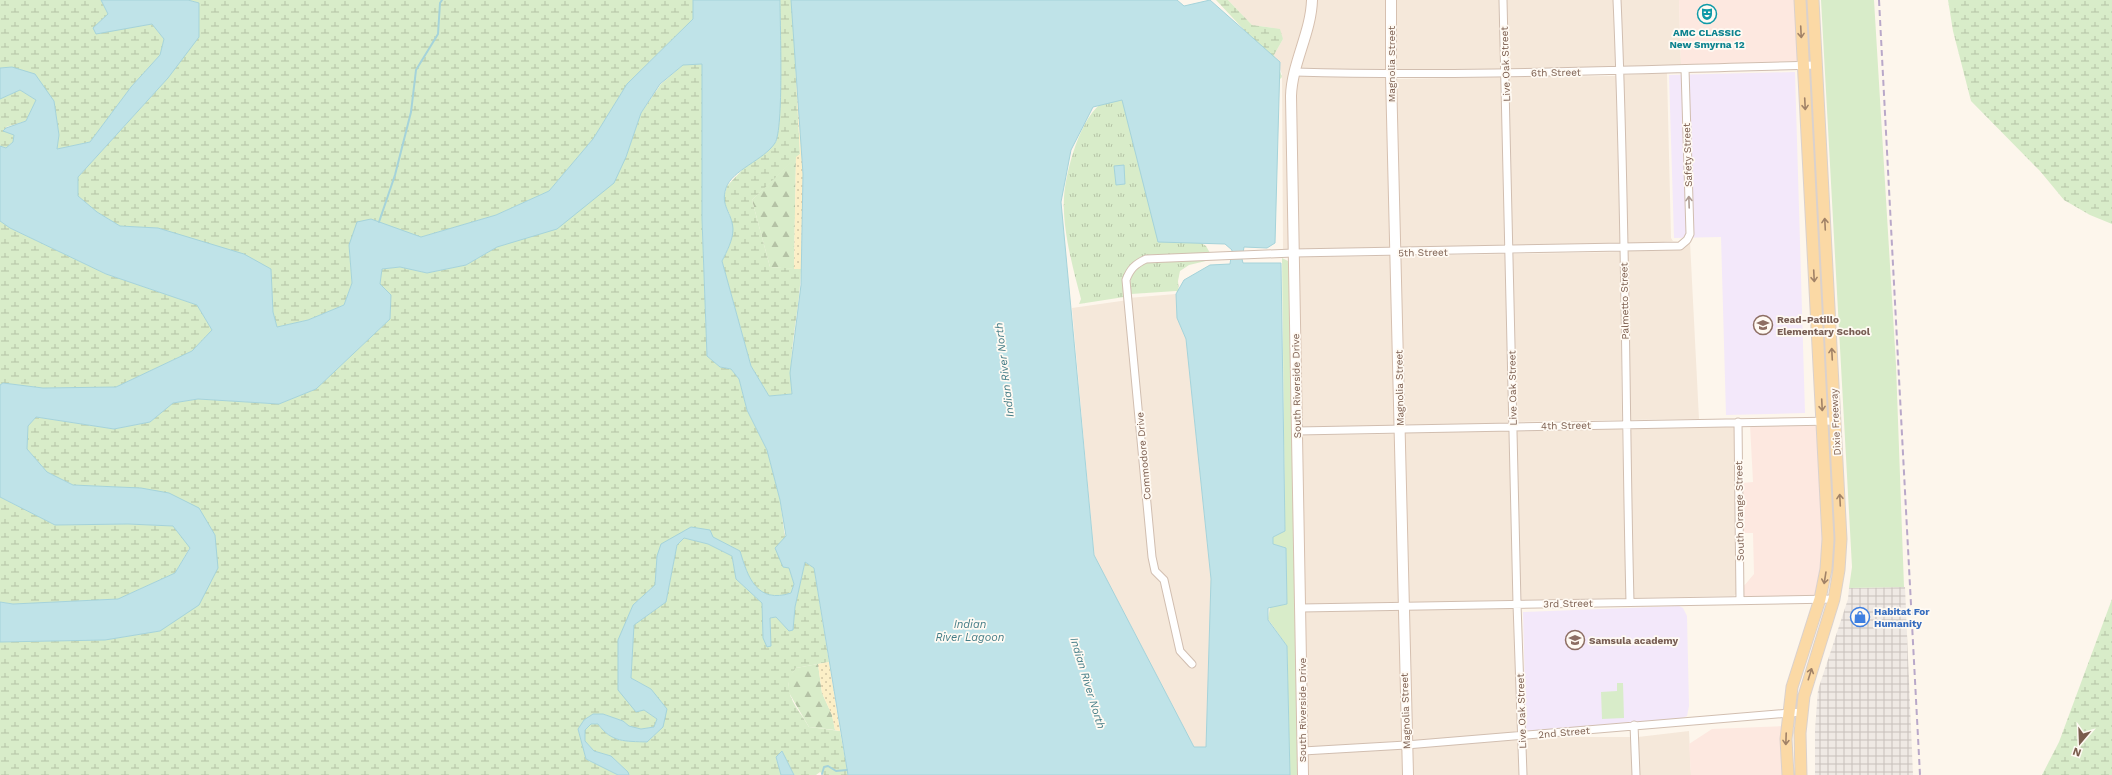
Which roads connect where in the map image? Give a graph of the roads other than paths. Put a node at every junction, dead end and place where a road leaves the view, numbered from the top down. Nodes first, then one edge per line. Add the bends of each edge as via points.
1 (1312, 0) edge
2 (1391, 0) edge
3 (1503, 0) edge
4 (1617, 0) edge
5 (1800, 0) edge
6 (1813, 0) edge
7 (1803, 65) junction
8 (1816, 65) junction
9 (1685, 69) junction
10 (1295, 72) junction
11 (1620, 72) junction
12 (1506, 73) junction
13 (1391, 75) junction
14 (1687, 240) joint
15 (1826, 246) junction
16 (1813, 247) junction
17 (1623, 248) junction
18 (1508, 250) junction
19 (1396, 252) junction
20 (1294, 253) junction
21 (1157, 258) joint
22 (1835, 421) junction
23 (1738, 422) junction
24 (1822, 422) junction
25 (1625, 424) junction
26 (1513, 426) junction
27 (1400, 430) junction
28 (1297, 431) junction
29 (1820, 599) junction
30 (1834, 599) junction
31 (1740, 600) junction
32 (1630, 602) junction
33 (1517, 604) junction
34 (1402, 606) junction
35 (1301, 608) junction
36 (1192, 664) dead end
37 (1802, 712) junction
38 (1788, 713) junction
39 (1634, 725) junction
40 (1522, 736) junction
41 (1406, 745) junction
42 (1303, 750) junction
43 (1303, 775) edge
44 (1408, 775) edge
45 (1523, 775) edge
46 (1636, 775) edge
47 (1788, 775) edge
48 (1801, 775) edge

1 - 10 street, South Riverside Drive via 1308,31
2 - 13 street, Magnolia Street
3 - 12 street, Live Oak Street
4 - 11 street, Palmetto Street
5 -> 7 main road, Dixie Freeway
6 - 8 main road, Dixie Freeway
7 - 8 street, 6th Street
7 - 9 street, 6th Street
7 -> 16 main road, Dixie Freeway
15 -> 8 main road, Dixie Freeway
9 - 11 street, 6th Street
14 -> 9 street, Safety Street via 1690,234
10 - 13 street, 6th Street
10 - 20 street, South Riverside Drive via 1291,96
11 - 12 street, 6th Street
11 - 17 street, Palmetto Street
12 - 13 street, 6th Street
12 - 18 street, Live Oak Street
13 - 19 street, Magnolia Street
14 - 17 street, 5th Street via 1680,246
15 - 16 street
22 -> 15 main road, Dixie Freeway
16 -> 24 main road, Dixie Freeway
17 - 18 street, 5th Street
17 - 25 street, Palmetto Street
18 - 19 street, 5th Street
18 - 26 street, Live Oak Street
19 - 20 street, 5th Street
19 - 27 street, Magnolia Street
20 - 21 street, 5th Street
20 - 28 street, South Riverside Drive
21 - 36 street, Commodore Drive via 1138,262 1129,271 1126,280 1152,557 1155,571 1164,580 1180,650
22 - 24 street, 4th Street
30 -> 22 main road, Dixie Freeway via 1841,539
23 - 24 street, 4th Street
23 - 25 street, 4th Street
23 - 31 street, South Orange Street
24 -> 29 main road, Dixie Freeway via 1828,539
25 - 26 street, 4th Street
25 - 32 street, Palmetto Street
26 - 27 street, 4th Street
26 - 33 street, Live Oak Street
27 - 28 street, 4th Street
27 - 34 street, Magnolia Street
28 - 35 street, South Riverside Drive
29 - 30 street, 3rd Street
29 - 31 street, 3rd Street
29 - 38 main road, Dixie Freeway via 1796,673
37 -> 30 main road, Dixie Freeway via 1808,679
31 - 32 street, 3rd Street
32 - 33 street, 3rd Street
33 - 34 street, 3rd Street
33 - 40 street, Live Oak Street
34 - 35 street, 3rd Street
34 - 41 street, Magnolia Street
35 - 42 street, South Riverside Drive
37 - 38 street, 2nd Street
37 - 48 main road, Dixie Freeway
38 - 39 street, 2nd Street
38 -> 47 main road, Dixie Freeway
39 - 40 street, 2nd Street
39 - 46 street
40 - 41 street, 2nd Street
40 - 45 street, Live Oak Street
41 - 42 street, 2nd Street
41 - 44 street, Magnolia Street
42 - 43 street, South Riverside Drive

